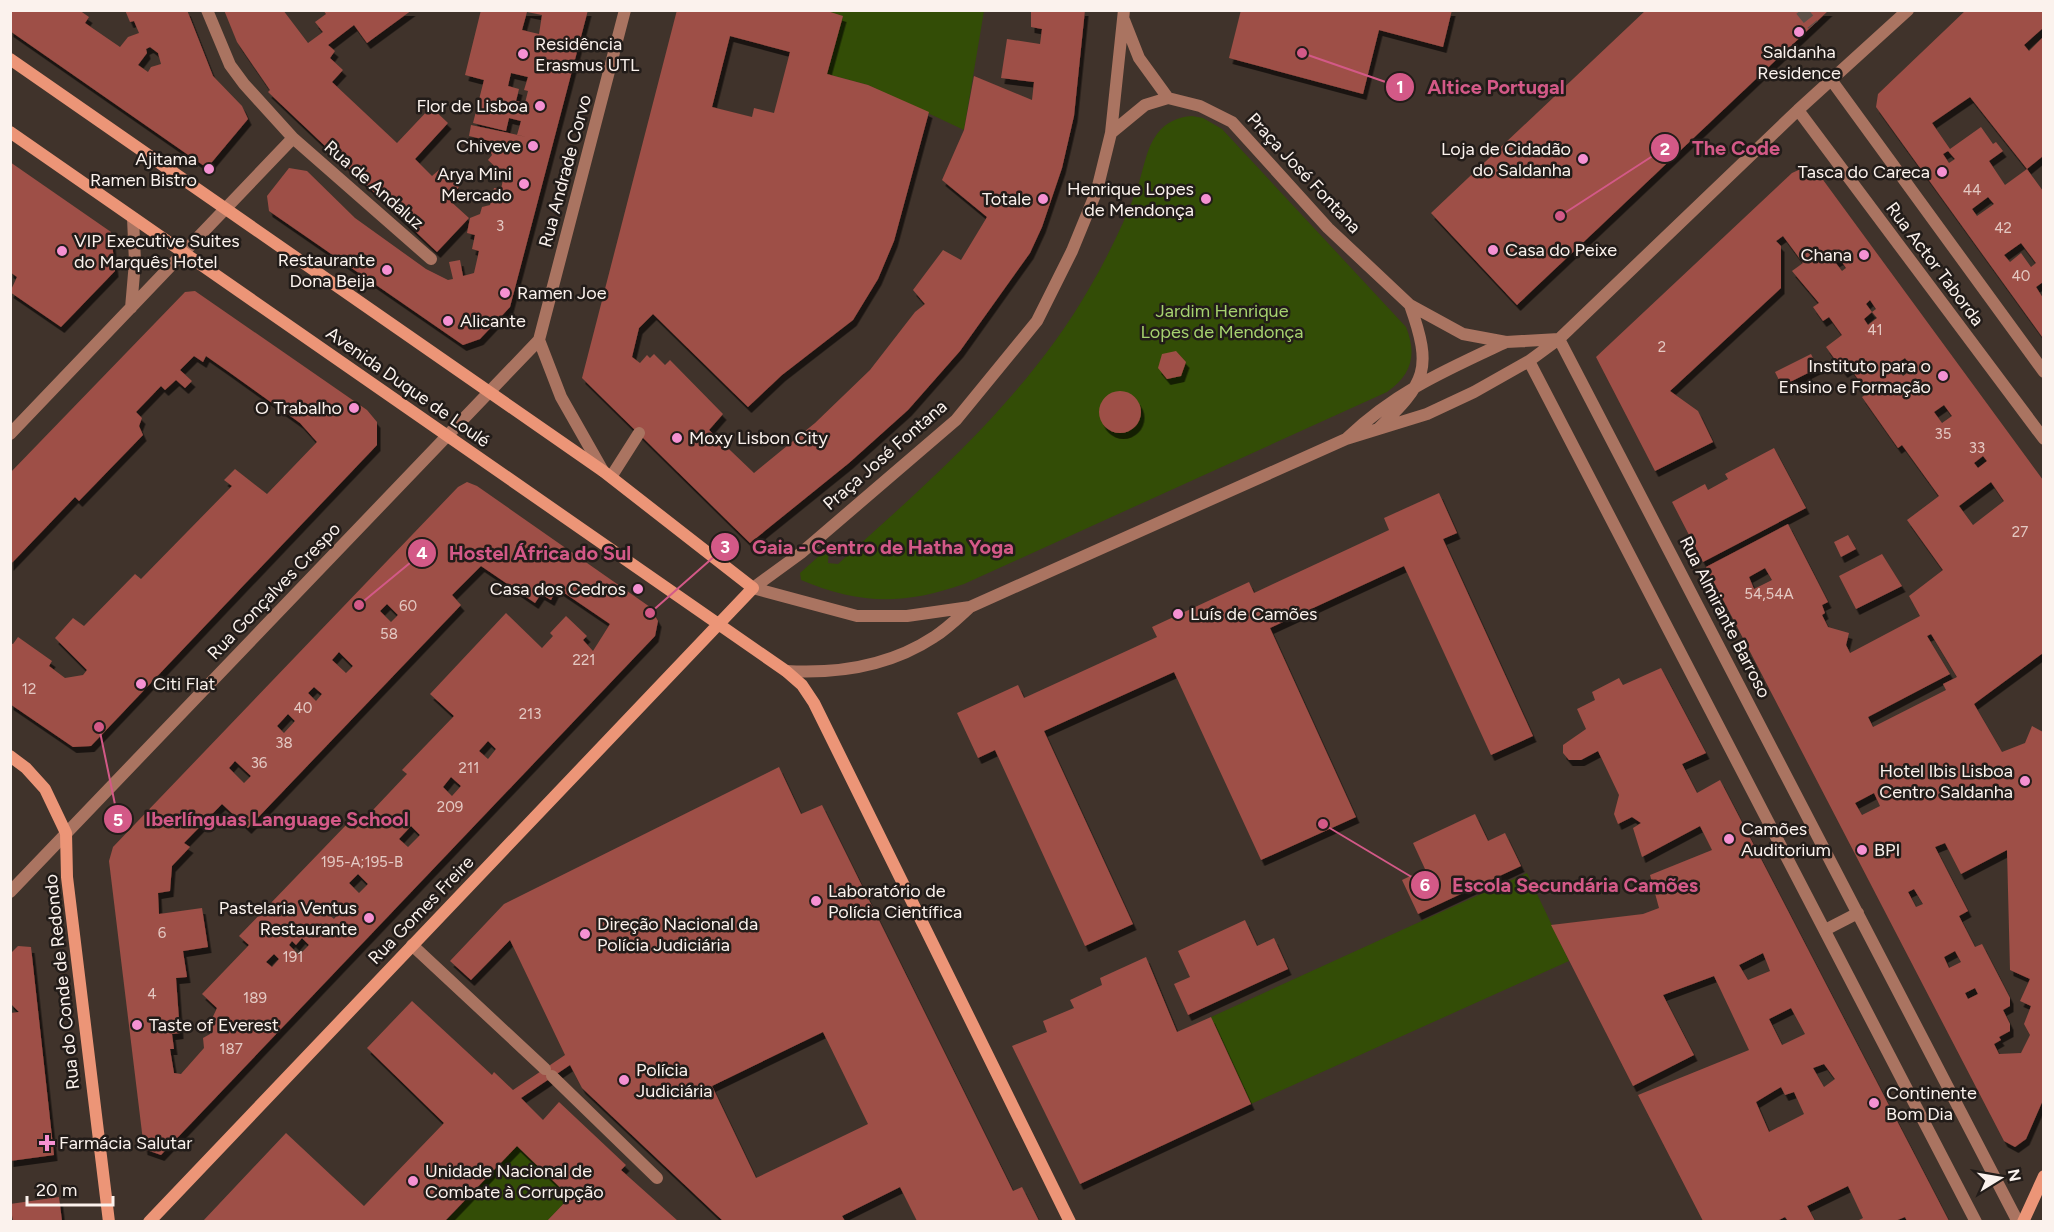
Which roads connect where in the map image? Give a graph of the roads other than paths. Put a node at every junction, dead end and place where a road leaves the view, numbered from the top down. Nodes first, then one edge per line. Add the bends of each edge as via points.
1 (207, 10) edge
2 (625, 10) edge
3 (1908, 10) edge
4 (1124, 15) edge
5 (10, 59) edge
6 (1832, 81) junction
7 (1168, 98) junction
8 (1798, 110) junction
9 (10, 132) edge
10 (1111, 133) junction
11 (293, 138) junction
12 (226, 209) junction
13 (133, 218) junction
14 (184, 252) junction
15 (431, 259) dead end
16 (1410, 305) junction
17 (131, 308) junction
18 (1559, 339) junction
19 (539, 340) junction
20 (1506, 342) junction
21 (1529, 361) junction
22 (2043, 372) edge
23 (1418, 383) junction
24 (489, 392) junction
25 (1375, 432) junction
26 (639, 433) dead end
27 (10, 434) edge
28 (448, 436) junction
29 (1346, 439) junction
30 (2043, 439) edge
31 (607, 474) junction
32 (753, 588) junction
33 (970, 607) junction
34 (718, 624) junction
35 (786, 671) junction
36 (10, 756) edge
37 (66, 833) junction
38 (10, 892) edge
39 (1858, 913) junction
40 (1825, 930) junction
41 (412, 945) junction
42 (2043, 1176) edge
43 (657, 1178) dead end
44 (109, 1221) edge
45 (149, 1221) edge
46 (1070, 1221) edge
47 (1976, 1221) edge
48 (2021, 1221) edge

1 - 11 street, Rua de Andaluz via 230,65
2 - 19 street, Rua Andrade Corvo
3 - 6 street, Praça José Fontana
4 - 7 street via 1139,58
4 - 10 street, Praça José Fontana
5 - 12 street
6 - 8 street, Praça José Fontana
6 - 22 street, Rua Actor Taborda
7 - 10 street via 1145,105
7 - 16 street, Praça José Fontana via 1200,106 1232,122 1328,228
8 - 18 street, Praça José Fontana
8 - 30 street, Rua Actor Taborda
9 - 13 street, Avenida Duque de Loulé
10 - 32 street, Praça José Fontana via 1097,190 1037,321 956,420 801,553
11 - 12 street
11 - 15 street, Rua de Andaluz
12 - 14 street
12 - 24 street
13 - 14 street, Avenida Duque de Loulé
13 - 17 street
14 - 17 street
14 - 28 street, Avenida Duque de Loulé
16 - 20 street, Praça José Fontana via 1463,334
16 - 23 street, Praça José Fontana via 1424,353
17 - 27 street
18 - 20 street, Praça José Fontana
18 - 21 street, Praça José Fontana
18 - 39 street, Rua Almirante Barroso
19 - 24 street, Rua Gonçalves Crespo
19 - 31 street via 561,397
20 - 23 street, Praça José Fontana
21 - 25 street, Praça José Fontana via 1427,414
21 - 40 street
23 - 25 street, Praça José Fontana via 1410,398
23 - 29 street, Praça José Fontana via 1377,410
24 - 28 street, Rua Gonçalves Crespo
24 - 31 street
25 - 29 street, Praça José Fontana
26 - 31 street
28 - 34 street, Avenida Duque de Loulé
28 - 37 street, Rua Gonçalves Crespo
29 - 33 street, Praça José Fontana
31 - 32 street
32 - 33 street, Praça José Fontana via 857,616 907,616
32 - 34 street, Praça José Fontana
33 - 35 street, Praça José Fontana via 935,637 903,654 848,670
34 - 35 street, Avenida Duque de Loulé
34 - 41 street, Rua Gomes Freire
35 - 46 street, Avenida Duque de Loulé via 814,703
36 - 37 street, Rua do Conde de Redondo via 45,789
37 - 38 street, Rua Gonçalves Crespo
37 - 44 street, Rua do Conde de Redondo via 67,877
39 - 40 street
39 - 48 street, Rua Almirante Barroso
40 - 47 street
41 - 43 street
41 - 45 street, Rua Gomes Freire
42 - 48 street

